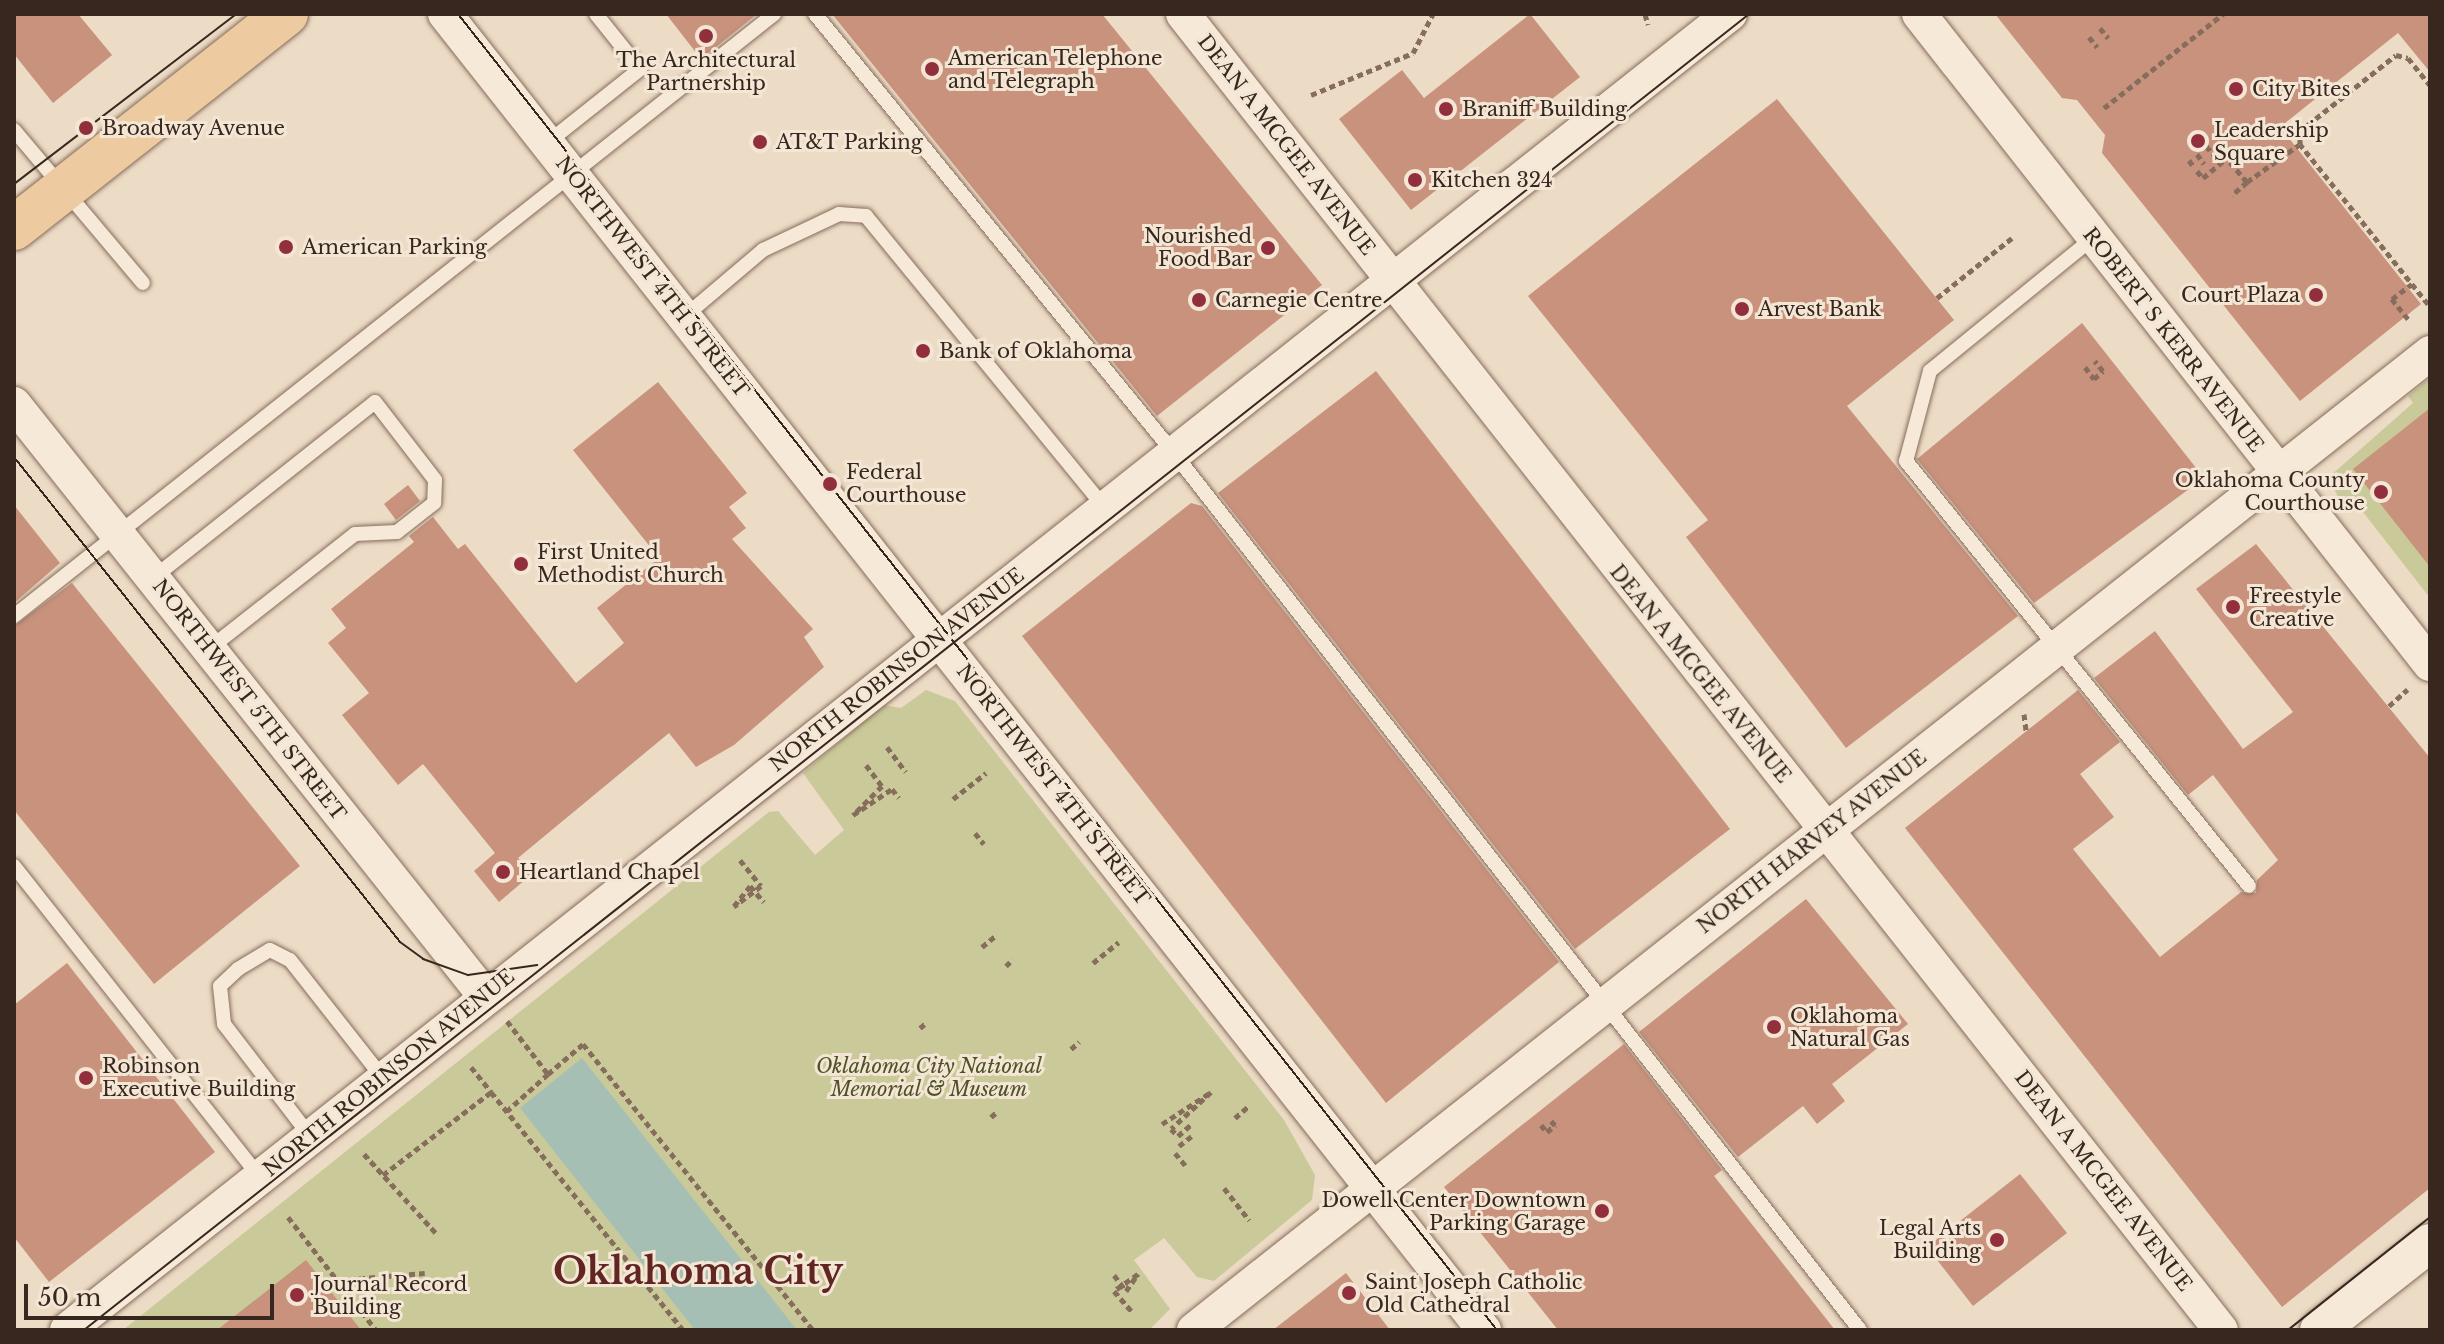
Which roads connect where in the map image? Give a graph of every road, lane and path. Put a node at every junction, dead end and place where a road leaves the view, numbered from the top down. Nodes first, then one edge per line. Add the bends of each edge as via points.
1 (286, 14) edge
2 (445, 14) edge
3 (596, 14) edge
4 (774, 14) edge
5 (815, 14) edge
6 (1183, 14) edge
7 (1433, 14) edge
8 (1645, 14) edge
9 (1730, 14) edge
10 (1919, 14) edge
11 (2223, 14) edge
12 (1648, 25) dead end
13 (2100, 28) dead end
14 (2089, 37) dead end
15 (2108, 38) dead end
16 (2097, 47) dead end
17 (2430, 85) edge
18 (1311, 95) dead end
19 (2104, 108) dead end
20 (14, 130) edge
21 (547, 143) junction
22 (2300, 144) junction
23 (2206, 146) dead end
24 (2217, 147) dead end
25 (2197, 154) dead end
26 (2214, 155) dead end
27 (2227, 158) junction
28 (2204, 164) dead end
29 (2193, 166) dead end
30 (572, 175) junction
31 (2247, 182) junction
32 (64, 189) junction
33 (2232, 195) dead end
34 (14, 228) edge
35 (2012, 238) dead end
36 (2093, 238) junction
37 (1391, 280) junction
38 (143, 283) dead end
39 (2412, 284) junction
40 (1937, 298) dead end
41 (2428, 304) dead end
42 (684, 317) junction
43 (2408, 319) dead end
44 (2430, 353) edge
45 (2095, 361) dead end
46 (2085, 367) dead end
47 (14, 404) edge
48 (1173, 452) junction
49 (2278, 473) junction
50 (1104, 507) junction
51 (116, 532) junction
52 (152, 578) junction
53 (14, 616) edge
54 (937, 639) junction
55 (208, 649) junction
56 (2056, 649) junction
57 (2430, 664) edge
58 (2028, 718) dead end
59 (2026, 731) dead end
60 (887, 747) dead end
61 (866, 765) dead end
62 (906, 772) dead end
63 (986, 773) dead end
64 (899, 798) dead end
65 (953, 799) dead end
66 (1826, 831) junction
67 (975, 833) dead end
68 (984, 844) dead end
69 (740, 860) dead end
70 (14, 866) edge
71 (27, 882) junction
72 (2249, 886) dead end
73 (14, 891) edge
74 (764, 902) dead end
75 (995, 936) dead end
76 (1119, 942) dead end
77 (982, 947) dead end
78 (1013, 959) dead end
79 (1093, 963) dead end
80 (1006, 966) dead end
81 (485, 996) junction
82 (1605, 1006) junction
83 (926, 1023) dead end
84 (920, 1028) dead end
85 (1079, 1042) dead end
86 (1071, 1049) dead end
87 (471, 1067) dead end
88 (548, 1074) junction
89 (383, 1078) junction
90 (491, 1092) junction
91 (1249, 1106) dead end
92 (507, 1111) junction
93 (1235, 1118) dead end
94 (1549, 1119) dead end
95 (1162, 1124) dead end
96 (1192, 1124) dead end
97 (1541, 1125) dead end
98 (310, 1136) junction
99 (1192, 1136) dead end
100 (1179, 1146) dead end
101 (1175, 1153) dead end
102 (364, 1154) dead end
103 (1185, 1165) dead end
104 (383, 1175) junction
105 (259, 1177) junction
106 (1224, 1188) dead end
107 (1372, 1189) junction
108 (288, 1217) dead end
109 (1249, 1220) dead end
110 (436, 1233) dead end
111 (2430, 1243) edge
112 (425, 1273) dead end
113 (1114, 1275) dead end
114 (338, 1280) junction
115 (1133, 1313) dead end
116 (67, 1330) edge
117 (376, 1330) edge
118 (683, 1330) edge
119 (813, 1330) edge
120 (1194, 1330) edge
121 (1484, 1330) edge
122 (1860, 1330) edge
123 (2221, 1330) edge
124 (2319, 1330) edge

1 - 32 main road
2 - 21 street, NORTHWEST 4TH STREET
3 - 21 lane via 640,69
4 - 30 lane
5 - 48 lane
6 - 37 street, DEAN A MCGEE AVENUE
7 - 18 path via 1413,53
8 - 12 path
9 - 37 street, NORTH ROBINSON AVENUE
10 - 36 street, ROBERT S KERR AVENUE
11 - 19 path
13 - 15 path
14 - 16 path
17 - 22 path via 2408,58 2396,55 2300,131
20 - 32 lane
21 - 30 street, NORTHWEST 4TH STREET
22 - 31 path
22 - 39 path
23 - 26 path
24 - 27 path
25 - 28 path
27 - 29 path via 2203,178
27 - 31 path
30 - 42 street, NORTHWEST 4TH STREET
30 - 51 lane
31 - 33 path
32 - 34 main road
32 - 38 lane
35 - 40 path
36 - 49 street, ROBERT S KERR AVENUE
36 - 56 lane via 1930,371 1906,461
37 - 48 street, NORTH ROBINSON AVENUE
37 - 66 street, DEAN A MCGEE AVENUE
39 - 41 path
39 - 43 path via 2392,299
42 - 50 lane via 763,250 839,214 866,216
42 - 54 street, NORTHWEST 4TH STREET
44 - 49 street, NORTH HARVEY AVENUE
45 - 46 path via 2103,371 2094,379
47 - 51 street, NORTHWEST 5TH STREET
48 - 50 street, NORTH ROBINSON AVENUE
48 - 82 lane
49 - 56 street, NORTH HARVEY AVENUE
49 - 57 street, ROBERT S KERR AVENUE
50 - 54 street, NORTH ROBINSON AVENUE
51 - 52 street, NORTHWEST 5TH STREET
51 - 53 lane
52 - 55 street, NORTHWEST 5TH STREET
52 - 55 lane via 375,402 435,480 434,503 397,532 355,534
54 - 81 street, NORTH ROBINSON AVENUE
54 - 107 street, NORTHWEST 4TH STREET
55 - 81 street, NORTHWEST 5TH STREET
56 - 66 street, NORTH HARVEY AVENUE
56 - 72 lane
58 - 59 path
60 - 62 path
61 - 64 path via 882,786 853,815 892,789
63 - 65 path
66 - 82 street, NORTH HARVEY AVENUE
66 - 123 street, DEAN A MCGEE AVENUE
67 - 68 path
69 - 74 path, bridge via 761,886 734,906 750,886
70 - 71 lane
71 - 73 lane
71 - 105 lane
75 - 77 path
76 - 79 path
78 - 80 path
81 - 88 path
81 - 89 street, NORTH ROBINSON AVENUE
82 - 107 street, NORTH HARVEY AVENUE
82 - 122 lane
83 - 84 path
85 - 86 path
87 - 90 path
88 - 92 path
88 - 119 path via 583,1044
89 - 98 street, NORTH ROBINSON AVENUE
89 - 98 lane via 290,960 270,950 238,969 220,986 224,1024
90 - 92 path
90 - 104 path
91 - 93 path
92 - 118 path
94 - 97 path via 1555,1125 1547,1132
95 - 96 path via 1211,1092 1171,1129 1178,1136
98 - 105 street, NORTH ROBINSON AVENUE
99 - 100 path
101 - 103 path
102 - 104 path
104 - 110 path
105 - 116 street, NORTH ROBINSON AVENUE
106 - 109 path
107 - 120 street, NORTH HARVEY AVENUE
107 - 121 street, NORTHWEST 4TH STREET
108 - 114 path
111 - 124 main road
112 - 114 path
113 - 115 path, bridge via 1126,1291 1138,1274 1114,1291
114 - 117 path

